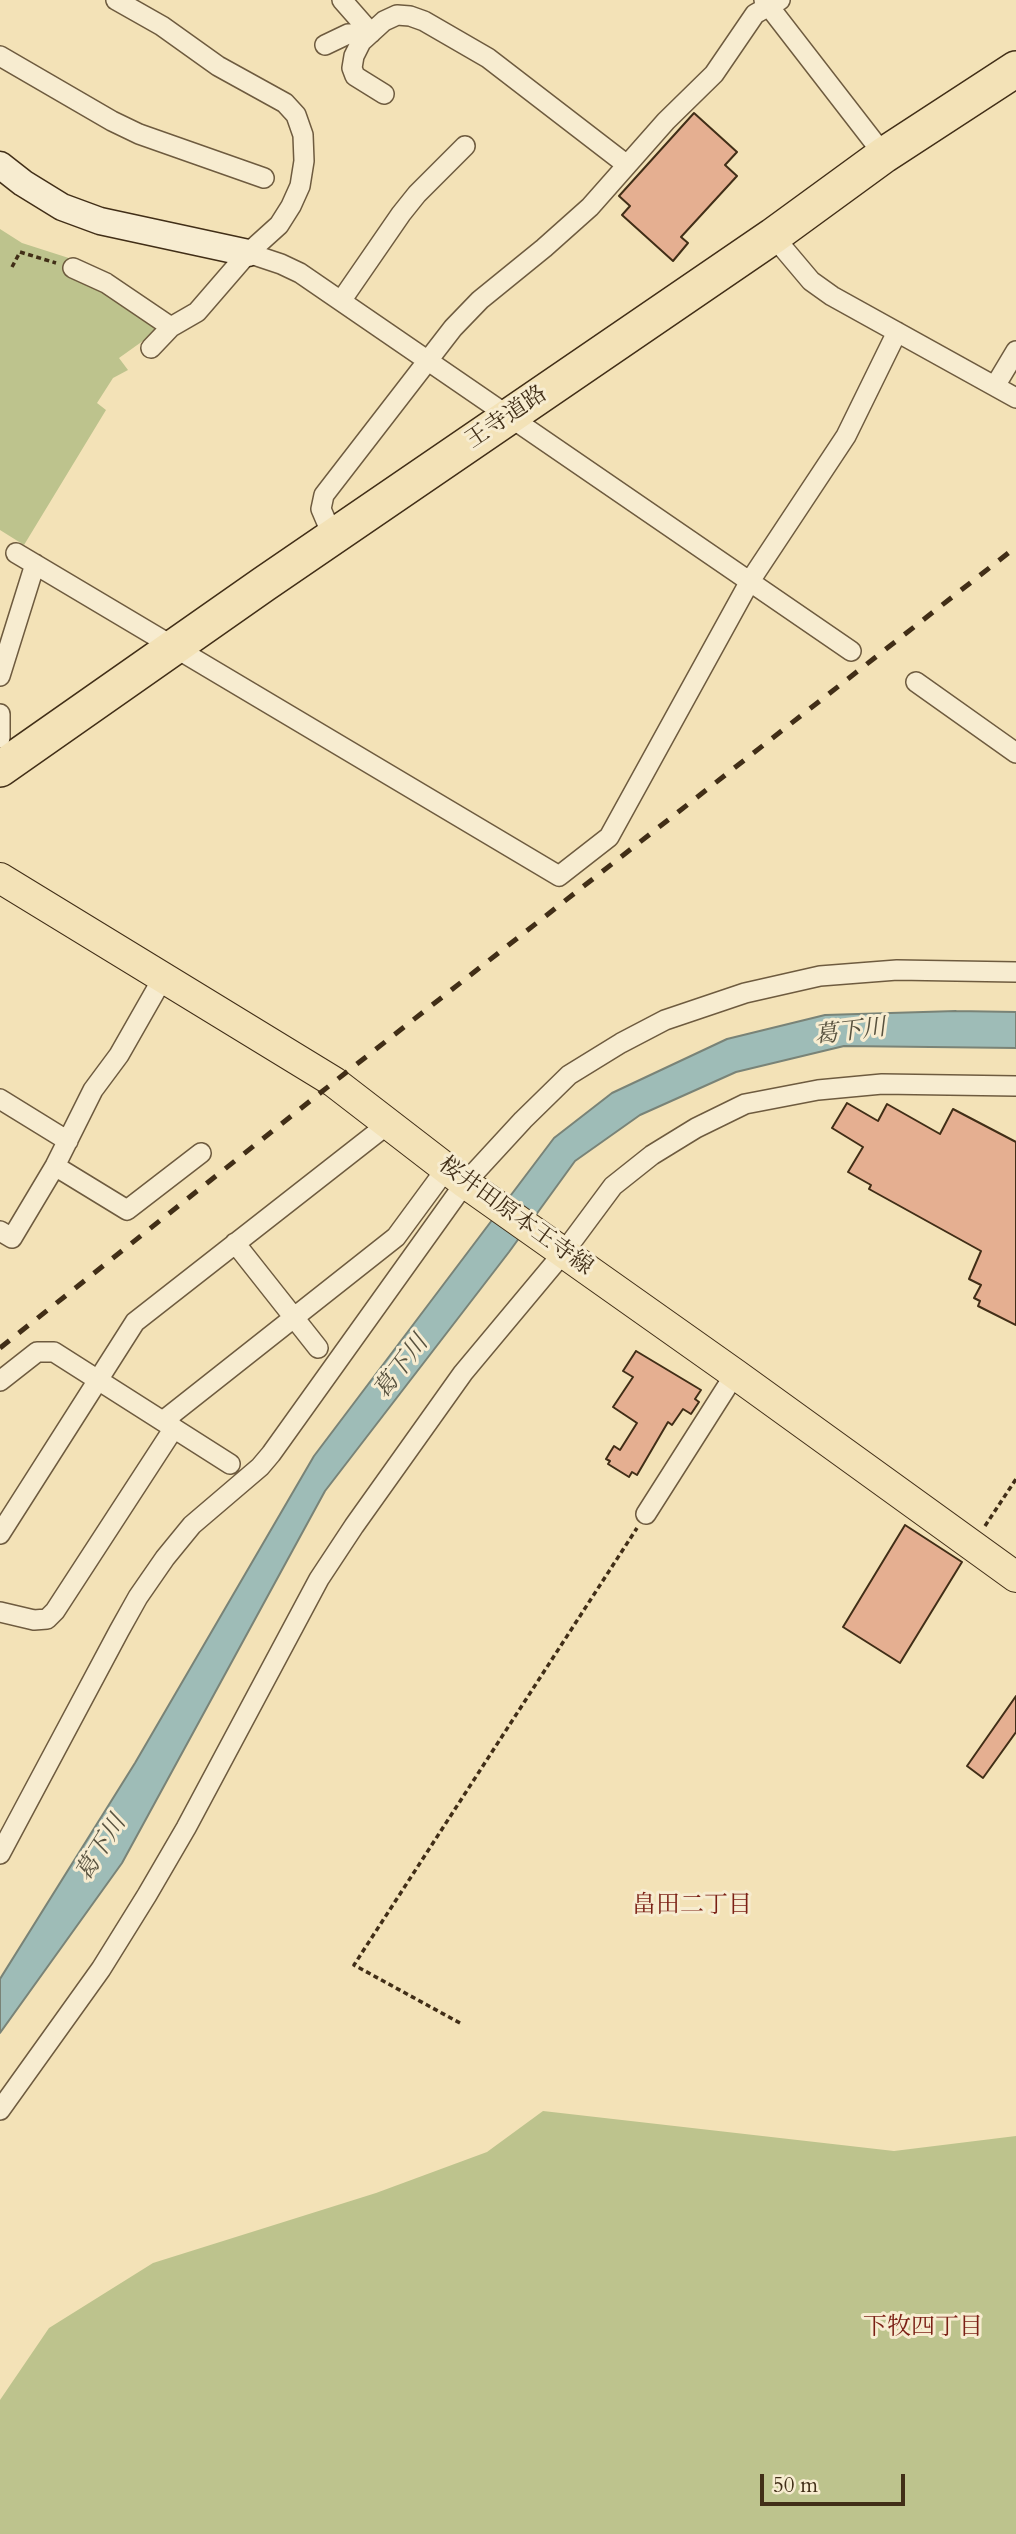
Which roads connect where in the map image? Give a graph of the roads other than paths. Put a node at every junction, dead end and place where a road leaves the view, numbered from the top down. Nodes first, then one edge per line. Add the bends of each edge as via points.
1 (116, 0) edge
2 (342, 0) edge
3 (771, 2) edge
4 (371, 33) junction
5 (325, 45) dead end
6 (0, 55) edge
7 (1016, 69) edge
8 (384, 94) dead end
9 (465, 146) dead end
10 (884, 155) junction
11 (627, 165) junction
12 (0, 166) edge
13 (264, 178) dead end
14 (773, 236) junction
15 (248, 253) junction
16 (73, 268) road end
17 (341, 302) junction
18 (171, 327) junction
19 (897, 332) junction
20 (151, 348) dead end
21 (1016, 351) edge
22 (429, 362) junction
23 (995, 386) junction
24 (1016, 398) edge
25 (510, 417) junction
26 (333, 537) junction
27 (16, 553) dead end
28 (35, 564) junction
29 (750, 581) junction
30 (175, 647) junction
31 (850, 651) dead end
32 (0, 676) edge
33 (916, 682) dead end
34 (0, 714) edge
35 (0, 738) edge
36 (1016, 753) edge
37 (0, 769) edge
38 (0, 878) edge
39 (1016, 972) edge
40 (164, 976) junction
41 (1016, 1086) edge
42 (0, 1099) edge
43 (387, 1124) junction
44 (68, 1142) junction
45 (201, 1153) dead end
46 (55, 1166) junction
47 (456, 1176) junction
48 (0, 1231) edge
49 (235, 1243) junction
50 (564, 1252) junction
51 (293, 1317) junction
52 (317, 1348) dead end
53 (735, 1374) junction
54 (98, 1380) junction
55 (0, 1381) edge
56 (168, 1425) junction
57 (230, 1464) dead end
58 (646, 1514) road end
59 (3, 1525) edge
60 (1016, 1577) edge
61 (0, 1612) edge
62 (0, 1854) edge
63 (0, 2110) edge

1 - 15 street via 285,103 296,115 303,135 300,186 279,225
2 - 4 street
3 - 10 street
3 - 11 street via 755,15 714,74
4 - 5 street via 348,34
4 - 8 street via 360,42 352,68 355,76
4 - 11 street via 397,15 424,21 488,58
6 - 13 street via 139,134
7 - 10 highway, 王寺道路
9 - 17 street via 401,214
10 - 14 highway, 王寺道路
11 - 22 street via 590,207 480,300
12 - 15 street via 62,207 100,221
14 - 19 street via 811,281
14 - 25 highway, 王寺道路
15 - 17 street via 281,264
15 - 18 street via 197,312
16 - 18 street via 107,283
17 - 22 street
18 - 20 street
19 - 23 street
19 - 29 street via 846,436
21 - 23 street
22 - 25 street
22 - 26 street via 324,495 321,509
23 - 24 street
25 - 26 highway, 王寺道路
25 - 29 street
26 - 30 highway, 王寺道路
27 - 28 street
28 - 30 street
28 - 32 street
29 - 30 street via 609,837 559,876
29 - 31 street
30 - 37 highway, 王寺道路
33 - 36 street
34 - 35 street
38 - 40 main road, 桜井田原本王寺線
39 - 47 street via 897,970 820,976 745,993 665,1020 569,1075
40 - 43 main road, 桜井田原本王寺線 via 334,1082
40 - 44 street via 119,1055 93,1090
41 - 50 street via 882,1084 745,1104 652,1155 613,1186
42 - 44 street
43 - 47 main road, 桜井田原本王寺線
43 - 49 street
44 - 46 street
45 - 46 street via 127,1210
46 - 48 street via 12,1238
47 - 50 main road, 桜井田原本王寺線
47 - 51 street via 396,1237
47 - 62 street via 271,1454 192,1525 138,1597
49 - 51 street
49 - 54 street via 135,1322
50 - 53 main road, 桜井田原本王寺線
50 - 63 street via 463,1373 354,1526 301,1612 147,1895 101,1969
51 - 52 street
51 - 56 street
53 - 58 street
53 - 60 main road, 桜井田原本王寺線
54 - 55 street via 54,1352 37,1352
54 - 56 street
54 - 59 street
56 - 57 street
56 - 61 street via 55,1611 47,1619 34,1620

